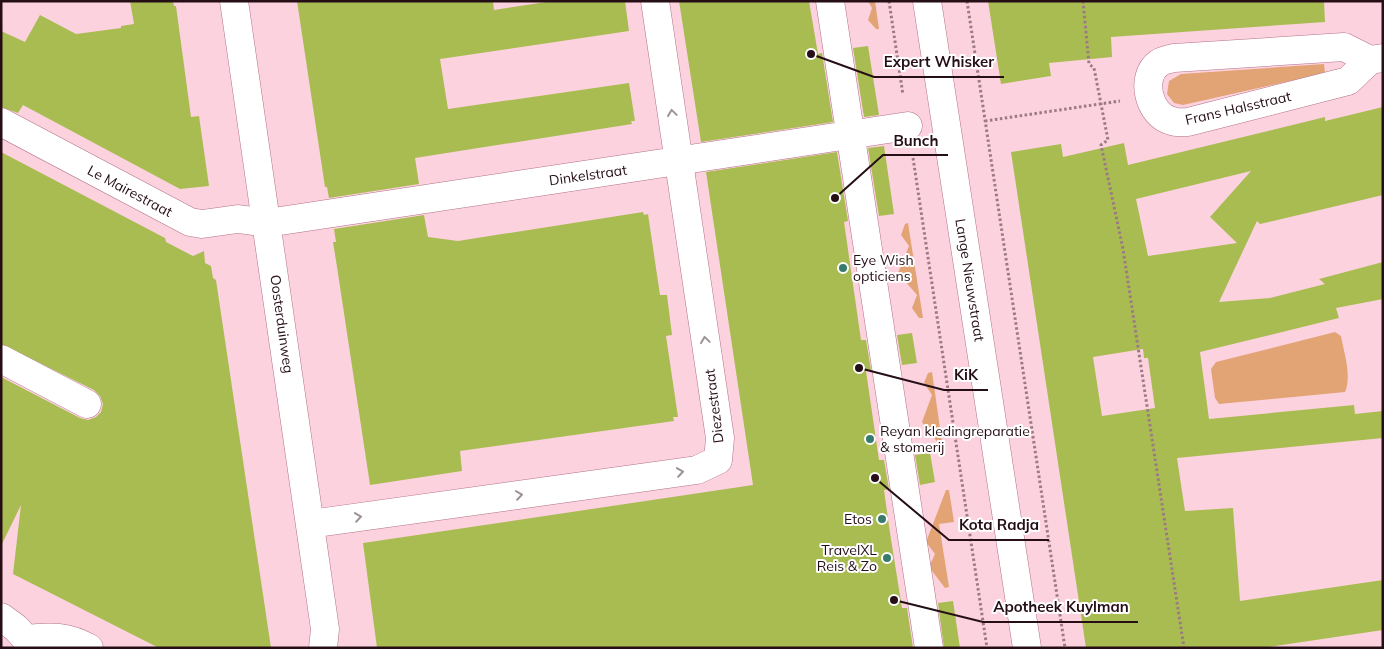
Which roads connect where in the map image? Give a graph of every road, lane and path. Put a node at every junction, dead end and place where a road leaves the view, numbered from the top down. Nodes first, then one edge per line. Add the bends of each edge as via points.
1 (234, 1) edge
2 (655, 1) edge
3 (830, 1) edge
4 (889, 1) edge
5 (927, 1) edge
6 (967, 1) edge
7 (1084, 1) edge
8 (1376, 59) edge
9 (1150, 96) junction
10 (1102, 104) junction
11 (985, 121) junction
12 (1, 122) edge
13 (908, 126) junction
14 (851, 134) junction
15 (679, 162) junction
16 (267, 223) junction
17 (1, 359) edge
18 (88, 404) dead end
19 (310, 524) junction
20 (1, 618) edge
21 (24, 643) edge
22 (89, 648) edge
23 (324, 648) edge
24 (930, 648) edge
25 (987, 648) edge
26 (1027, 648) edge
27 (1065, 648) edge
28 (1184, 648) edge

1 - 16 street, Oosterduinweg
15 -> 2 street, Diezestraat
3 - 14 street
4 - 13 path
5 - 26 street, Lange Nieuwstraat
6 - 11 path
7 - 10 path via 1089,64 1094,68
8 - 9 street, Frans Halsstraat via 1348,81 1188,122 1172,121 1160,114 1152,105
8 - 9 street, Frans Halsstraat via 1344,47 1174,58 1160,62 1153,69 1149,78
9 - 10 path
10 - 11 path
10 - 28 path via 1108,140 1101,145 1124,258
11 - 27 path
12 - 16 street, Le Mairestraat via 190,222 202,224 238,219
13 - 14 street, Dinkelstraat
13 - 25 path
14 - 15 street, Dinkelstraat
14 - 24 street
15 - 16 street, Dinkelstraat
19 -> 15 street, Diezestraat via 696,470 718,460 720,438
16 - 19 street, Oosterduinweg
17 - 18 street
19 - 23 street, Oosterduinweg via 325,629
20 - 21 street via 16,628
21 - 22 street via 62,637

